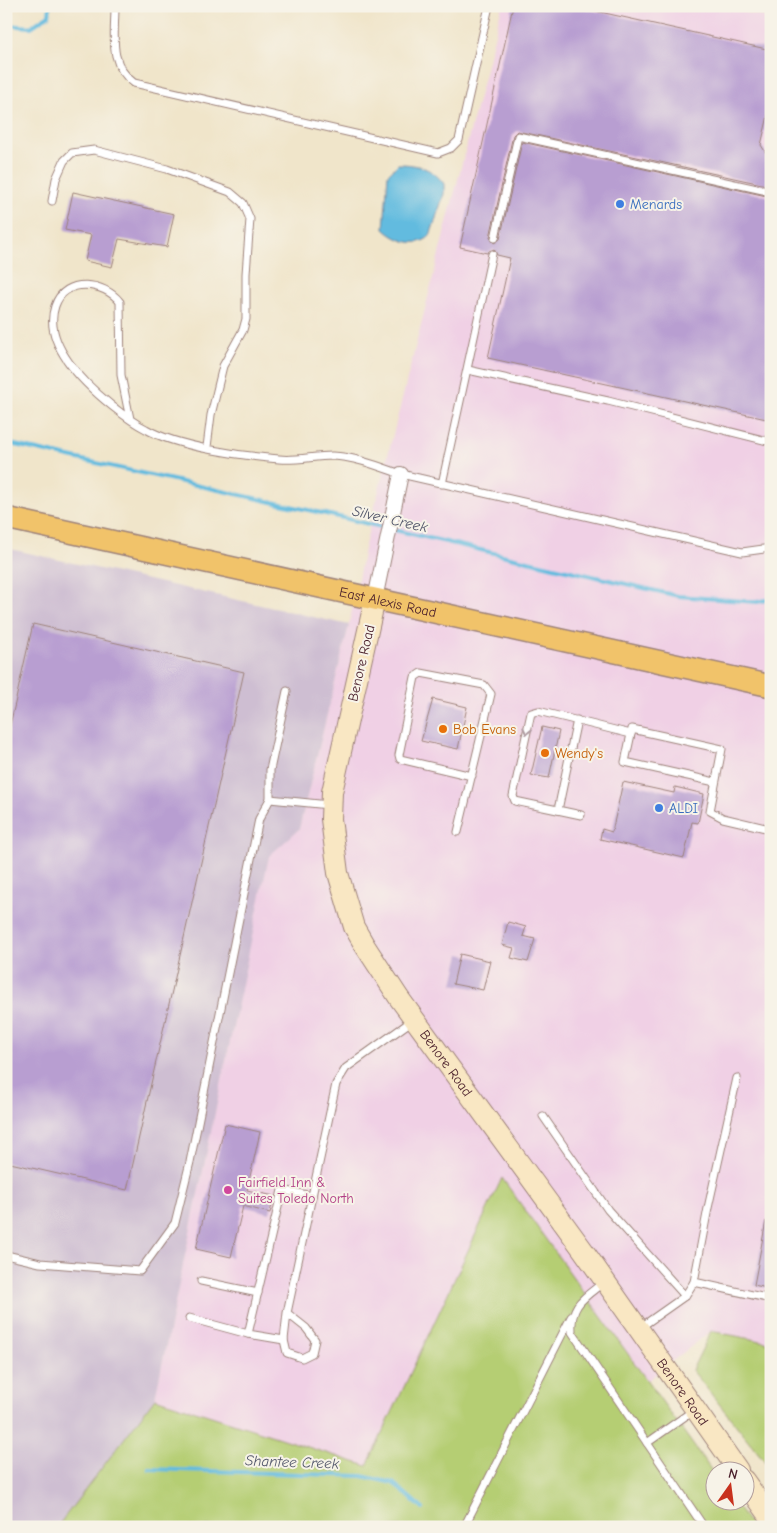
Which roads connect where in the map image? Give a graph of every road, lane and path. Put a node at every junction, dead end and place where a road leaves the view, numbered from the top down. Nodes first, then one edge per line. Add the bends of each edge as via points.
1 (115, 6) edge
2 (489, 6) edge
3 (771, 192) edge
4 (52, 201) dead end
5 (495, 238) dead end
6 (492, 254) dead end
7 (468, 370) junction
8 (130, 418) junction
9 (771, 442) edge
10 (207, 447) junction
11 (401, 474) junction
12 (442, 484) junction
13 (6, 518) edge
14 (771, 548) edge
15 (375, 599) junction
16 (771, 686) edge
17 (287, 691) dead end
18 (578, 720) junction
19 (631, 734) junction
20 (472, 776) junction
21 (716, 782) junction
22 (270, 799) junction
23 (332, 805) junction
24 (558, 810) junction
25 (581, 815) dead end
26 (770, 830) dead end
27 (458, 832) dead end
28 (415, 1019) junction
29 (737, 1078) dead end
30 (543, 1116) dead end
31 (312, 1196) junction
32 (6, 1256) edge
33 (201, 1281) dead end
34 (605, 1281) junction
35 (694, 1282) junction
36 (258, 1293) junction
37 (686, 1296) junction
38 (771, 1299) edge
39 (287, 1313) junction
40 (571, 1317) junction
41 (189, 1318) dead end
42 (638, 1329) junction
43 (248, 1334) junction
44 (284, 1340) junction
45 (695, 1409) junction
46 (647, 1443) junction
47 (731, 1460) edge
48 (754, 1494) edge
49 (771, 1518) edge
50 (464, 1527) edge
51 (704, 1527) edge

1 - 2 lane via 115,55 122,75 134,83 438,153 451,148 459,140
3 - 5 lane via 518,136
4 - 10 lane via 64,161 72,153 94,150 167,169 230,192 243,203 250,219 246,320 244,330 223,366
6 - 7 lane
7 - 9 lane
7 - 12 lane
8 - 8 lane via 84,382 70,366 59,343 53,314 55,304 71,289 95,285 114,294 120,302 121,375
8 - 10 lane via 147,430 174,441
10 - 11 lane via 280,460 332,456 363,460
11 - 12 lane
11 - 15 street
12 - 14 lane via 742,552
13 - 15 main road, East Alexis Road
15 - 16 main road, East Alexis Road
15 - 23 main road, Benore Road via 337,765
17 - 22 lane via 270,770
18 - 19 lane
18 - 24 lane
18 -> 24 lane via 538,711 531,713 512,796 515,801
19 - 21 lane via 624,762
19 - 21 lane via 632,729 722,749
20 - 20 lane via 490,694 488,688 421,673 415,677 400,759
20 - 27 lane
21 - 26 lane via 710,811 723,818
22 - 23 lane
22 - 32 lane via 259,819 175,1223 140,1272 40,1263
23 - 28 main road, Benore Road via 333,845 338,873 354,927
24 - 25 lane
28 - 31 lane via 346,1068 336,1084
28 - 34 main road, Benore Road
29 - 35 lane
30 - 37 lane via 608,1210
31 - 36 lane via 282,1190
31 - 39 lane
33 - 36 lane
34 - 40 lane via 579,1301
34 - 42 main road, Benore Road
35 - 37 lane
35 - 38 lane
36 - 43 lane
37 - 42 lane
39 - 44 lane
39 - 44 lane via 315,1340 312,1353 302,1358 287,1353
40 - 46 lane via 572,1332
40 - 50 lane
41 - 43 lane
42 - 45 main road, Benore Road
43 - 44 lane
45 - 46 lane
45 - 47 main road, Benore Road
46 - 51 lane
48 - 49 main road

